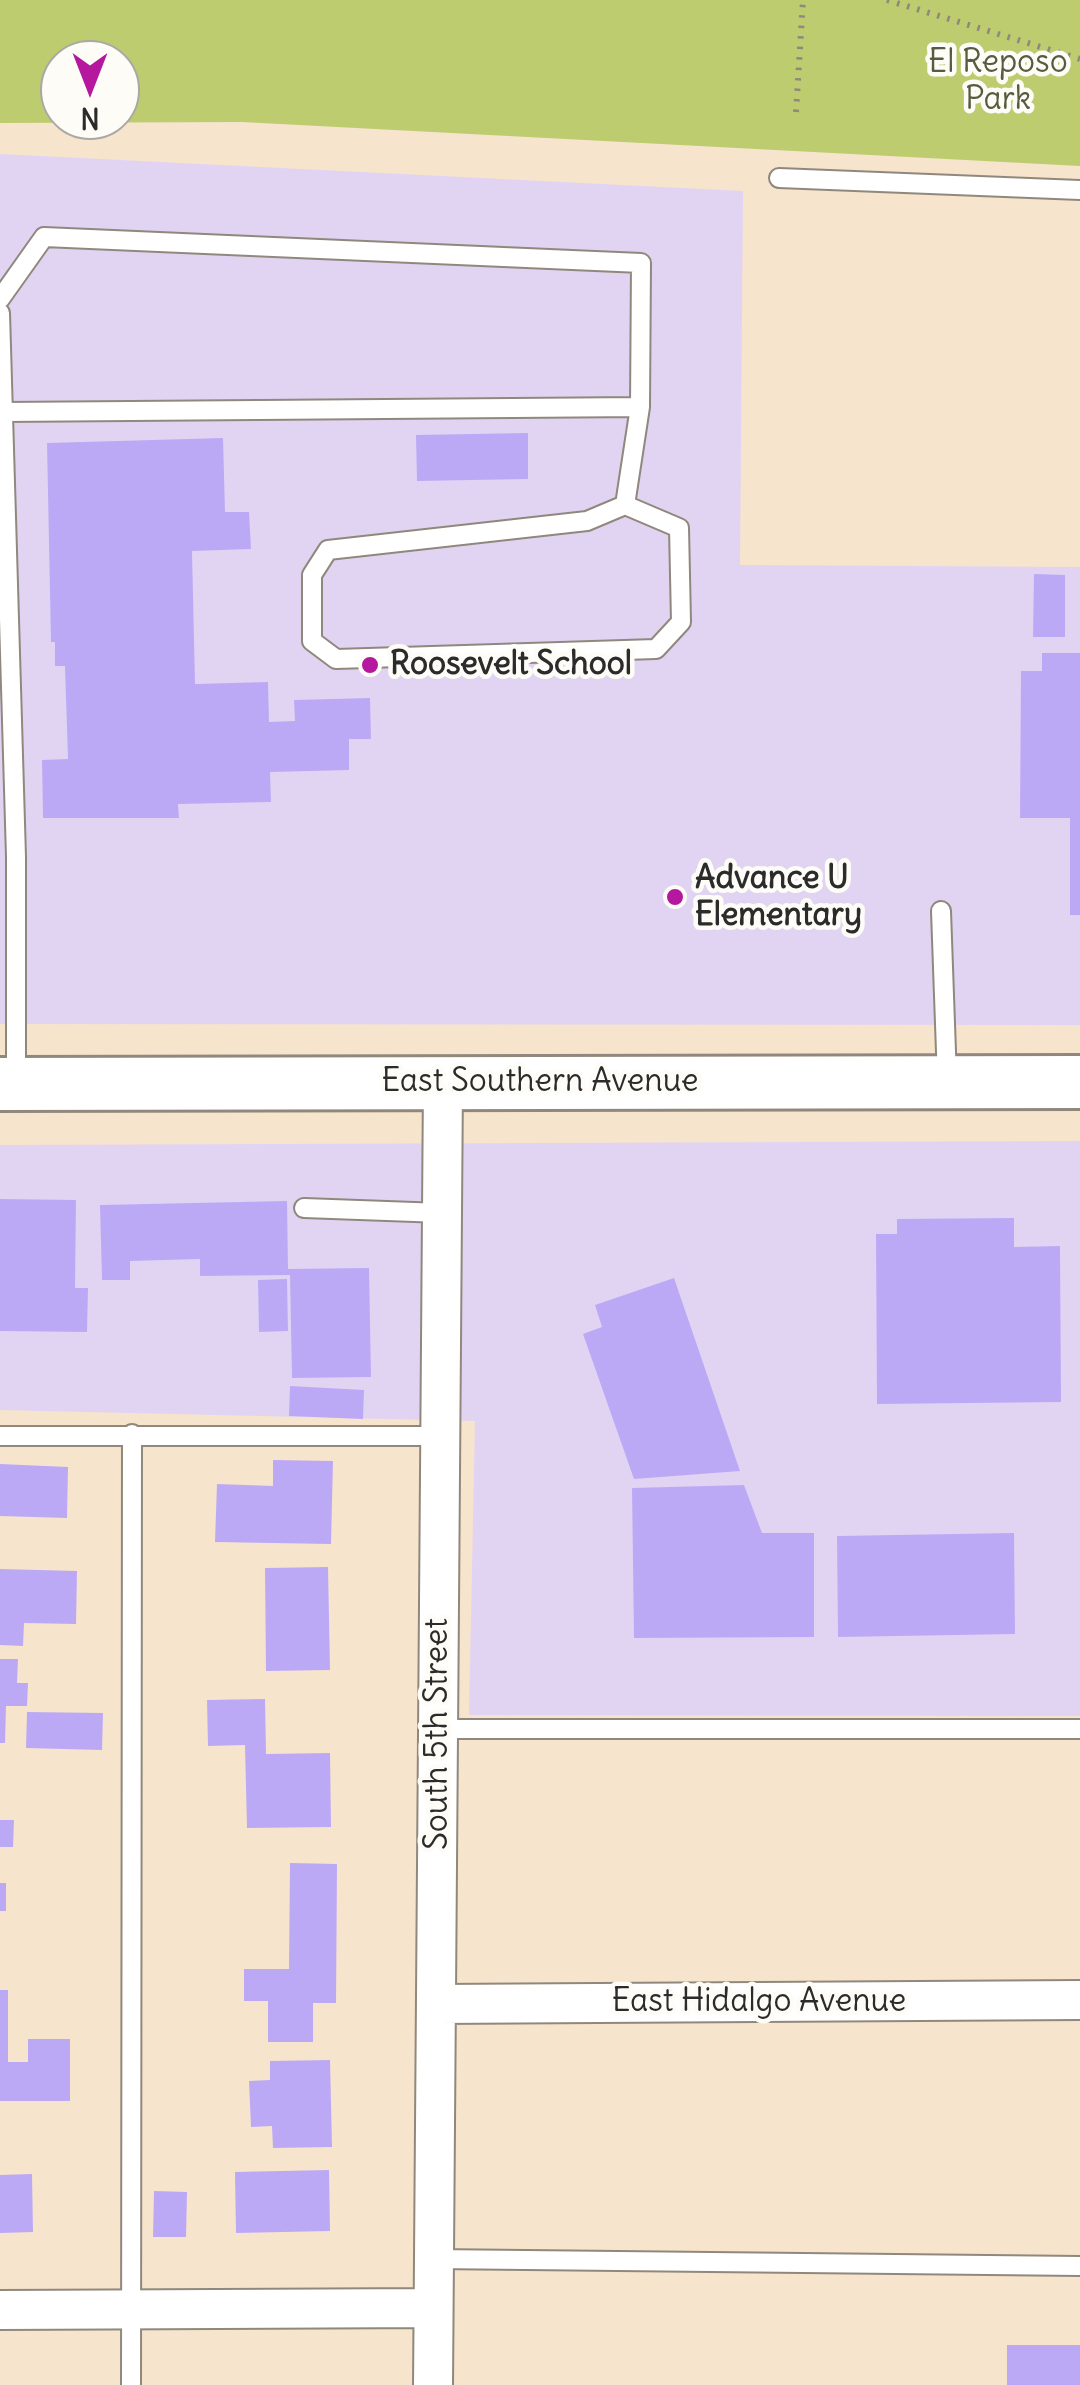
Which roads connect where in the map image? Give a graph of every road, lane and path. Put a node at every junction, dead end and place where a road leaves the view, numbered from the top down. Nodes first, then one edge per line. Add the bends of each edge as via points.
1 (803, 0) edge
2 (888, 0) edge
3 (1080, 59) edge
4 (796, 112) dead end
5 (779, 178) dead end
6 (1080, 190) edge
7 (0, 299) edge
8 (0, 313) edge
9 (640, 407) junction
10 (3, 412) junction
11 (625, 506) junction
12 (941, 911) dead end
13 (947, 1080) junction
14 (443, 1082) junction
15 (1080, 1082) edge
16 (8, 1084) edge
17 (304, 1208) dead end
18 (442, 1213) junction
19 (132, 1434) junction
20 (0, 1436) edge
21 (439, 1436) junction
22 (438, 1729) junction
23 (1080, 1730) edge
24 (1080, 2000) edge
25 (438, 2004) junction
26 (433, 2259) junction
27 (1080, 2266) edge
28 (432, 2308) junction
29 (132, 2309) junction
30 (0, 2310) edge
31 (131, 2385) edge
32 (433, 2385) edge

1 - 4 path
2 - 3 path
5 - 6 lane
7 - 9 lane via 44,237 641,263
8 - 10 lane
9 - 10 lane
9 - 11 lane
10 - 16 lane via 16,858
11 - 11 lane via 586,521 328,550 312,575 312,641 336,659 656,649 681,622 679,528
12 - 13 lane
13 - 14 main road, East Southern Avenue
13 - 15 main road, East Southern Avenue
14 - 16 main road, East Southern Avenue
14 - 18 street, South 5th Street
17 - 18 lane
18 - 21 street, South 5th Street
19 - 20 lane
19 - 21 lane
19 - 29 lane
21 - 22 street, South 5th Street
22 - 23 lane
22 - 25 street, South 5th Street
24 - 25 street, East Hidalgo Avenue
25 - 26 street, South 5th Street
26 - 27 lane
26 - 28 street, South 5th Street
28 - 29 street
28 - 32 street, South 5th Street
29 - 30 street
29 - 31 lane

